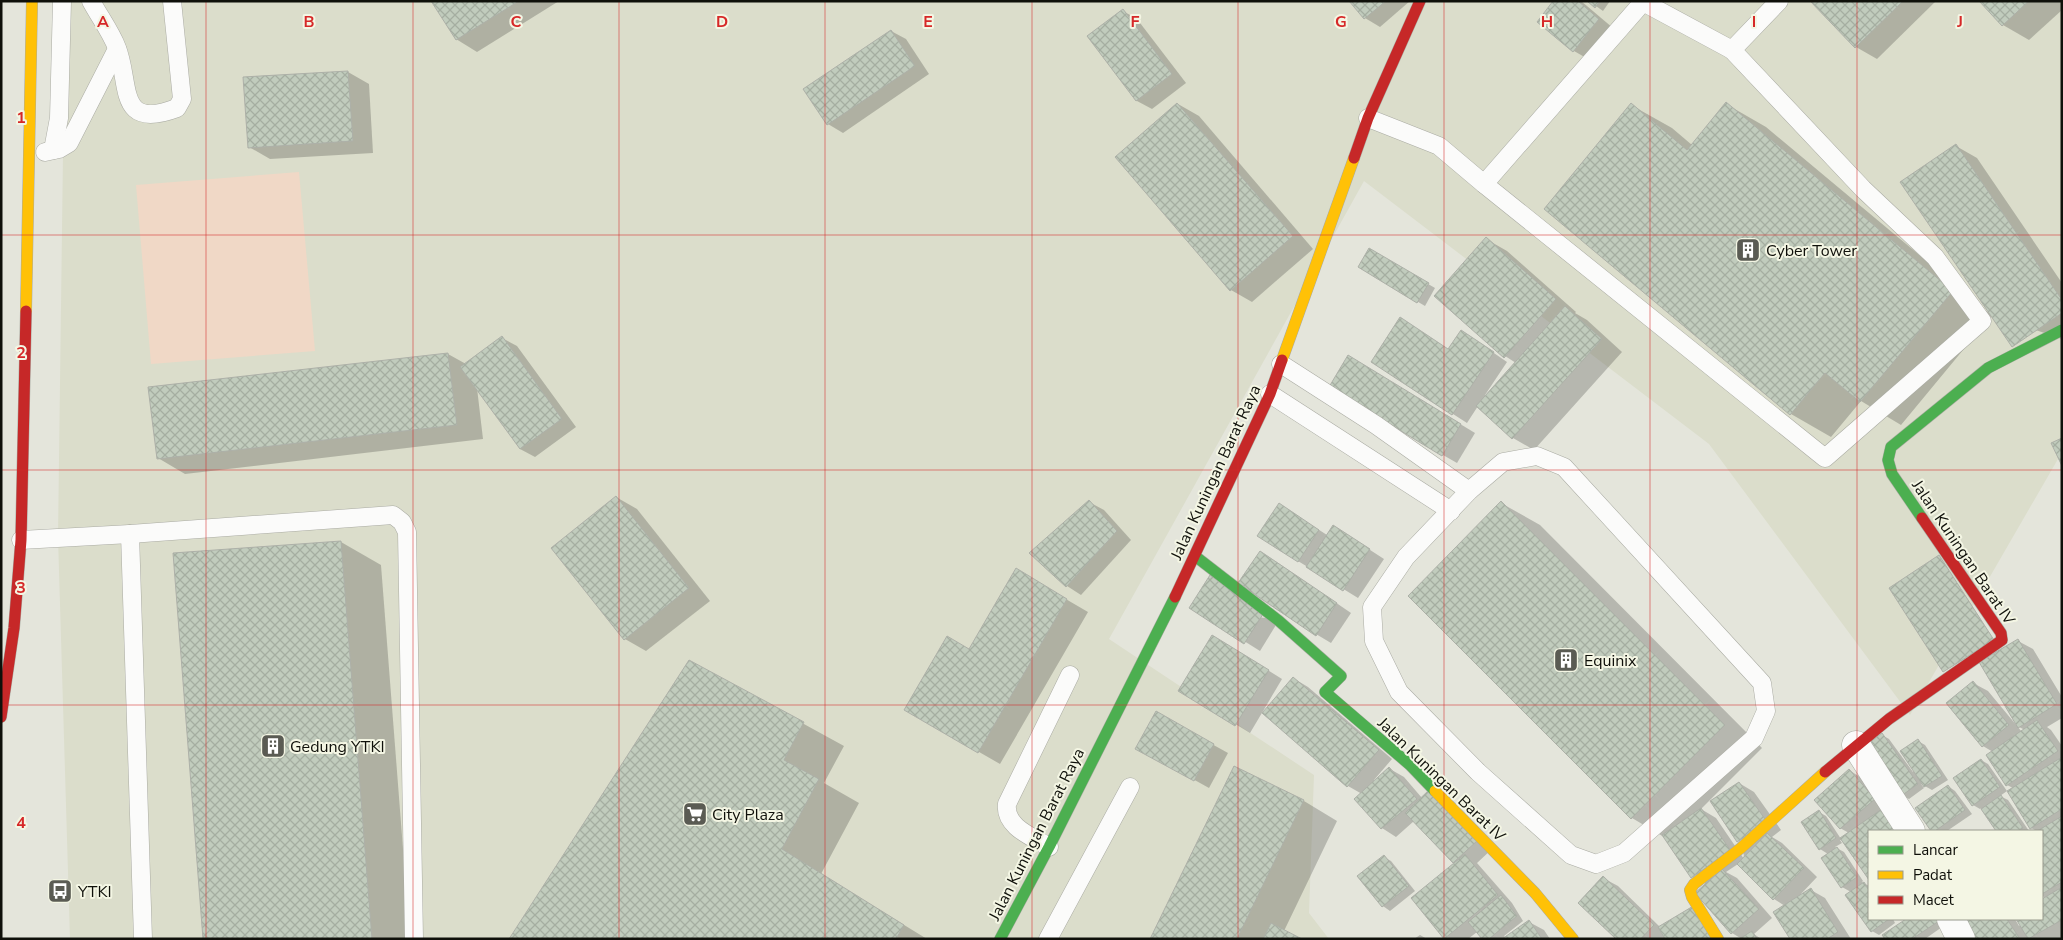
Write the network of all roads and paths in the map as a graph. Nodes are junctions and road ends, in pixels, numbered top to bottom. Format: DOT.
graph roads {
  1 [pos="32,1"];
  2 [pos="62,1"];
  3 [pos="91,1"];
  4 [pos="172,1"];
  5 [pos="1420,1"];
  6 [pos="1779,1"];
  7 [pos="117,49"];
  8 [pos="1732,50"];
  9 [pos="1368,118"];
  10 [pos="53,150"];
  11 [pos="29,156"];
  12 [pos="1484,184"];
  13 [pos="2062,330"];
  14 [pos="1280,364"];
  15 [pos="1270,394"];
  16 [pos="1469,491"];
  17 [pos="1450,511"];
  18 [pos="130,534"];
  19 [pos="21,540"];
  20 [pos="1194,556"];
  21 [pos="1070,675"];
  22 [pos="1,709"];
  23 [pos="1,717"];
  24 [pos="1856,745"];
  25 [pos="1130,786"];
  26 [pos="1909,830"];
  27 [pos="1049,847"];
  28 [pos="1952,920"];
  29 [pos="142,939"];
  30 [pos="414,939"];
  31 [pos="1000,939"];
  32 [pos="1048,939"];
  33 [pos="1574,939"];
  34 [pos="1718,939"];
  35 [pos="1961,939"];
  1 -- 11 [label="main road"];
  2 -- 10 [label="lane"];
  3 -- 7 [label="lane"];
  4 -- 7 [label="lane"];
  5 -- 9 [label="main road, Jalan Kuningan Barat Raya"];
  6 -- 8 [label="lane"];
  7 -- 10 [label="lane"];
  8 -- 12 [label="lane"];
  8 -- 12 [label="lane"];
  9 -- 12 [label="lane"];
  9 -- 14 [label="main road, Jalan Kuningan Barat Raya"];
  10 -- 11 [label="lane"];
  11 -- 19 [label="main road"];
  13 -- 24 [label="main road, Jalan Kuningan Barat IV"];
  14 -- 15 [label="main road, Jalan Kuningan Barat Raya"];
  14 -- 16 [label="lane"];
  15 -- 17 [label="lane"];
  15 -- 20 [label="main road, Jalan Kuningan Barat Raya"];
  16 -- 17 [label="lane"];
  16 -- 17 [label="lane"];
  18 -- 19 [label="lane"];
  18 -- 29 [label="lane"];
  18 -- 30 [label="lane"];
  19 -- 22 [label="main road"];
  20 -- 27 [label="main road, Jalan Kuningan Barat Raya"];
  20 -- 33 [label="main road, Jalan Kuningan Barat IV"];
  21 -- 27 [label="lane"];
  22 -- 23 [label="main road"];
  24 -- 26 [label="street"];
  24 -- 34 [label="main road, Jalan Kuningan Barat IV"];
  25 -- 32 [label="lane"];
  27 -- 31 [label="main road, Jalan Kuningan Barat Raya"];
  28 -- 35 [label="street"];
}
